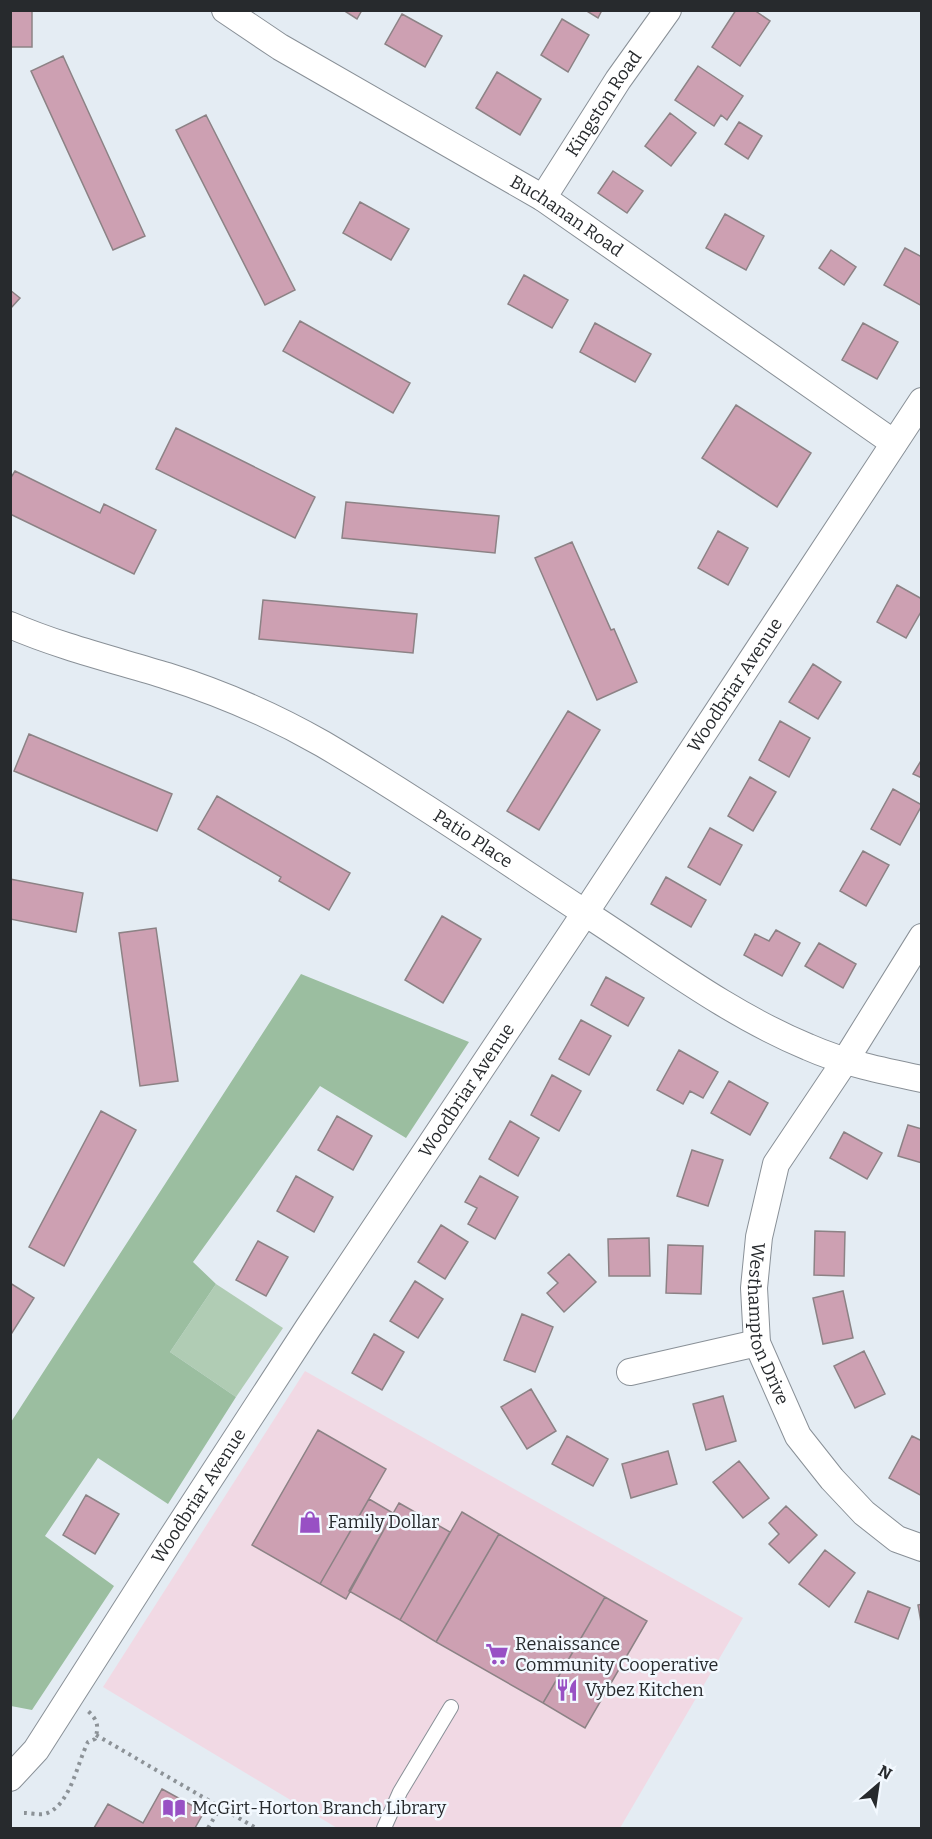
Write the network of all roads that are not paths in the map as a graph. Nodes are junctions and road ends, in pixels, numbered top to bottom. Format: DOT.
graph roads {
  1 [pos="225,10"];
  2 [pos="668,10"];
  3 [pos="543,198"];
  4 [pos="921,401"];
  5 [pos="894,442"];
  6 [pos="10,625"];
  7 [pos="585,913"];
  8 [pos="921,937"];
  9 [pos="845,1061"];
  10 [pos="921,1079"];
  11 [pos="757,1343"];
  12 [pos="630,1372"];
  13 [pos="921,1548"];
  14 [pos="451,1707"];
  15 [pos="10,1778"];
  16 [pos="384,1828"];
  1 -- 3 [label="street, Buchanan Road"];
  2 -- 3 [label="street, Kingston Road"];
  3 -- 5 [label="street, Buchanan Road"];
  4 -- 5 [label="street, Woodbriar Avenue"];
  5 -- 7 [label="street, Woodbriar Avenue"];
  6 -- 7 [label="street, Patio Place"];
  7 -- 9 [label="street, Patio Place"];
  7 -- 15 [label="street, Woodbriar Avenue"];
  8 -- 9 [label="street, Westhampton Drive"];
  9 -- 10 [label="street, Patio Place"];
  9 -- 11 [label="street, Westhampton Drive"];
  11 -- 12 [label="street"];
  11 -- 13 [label="street, Westhampton Drive"];
  14 -- 16 [label="lane"];
}
